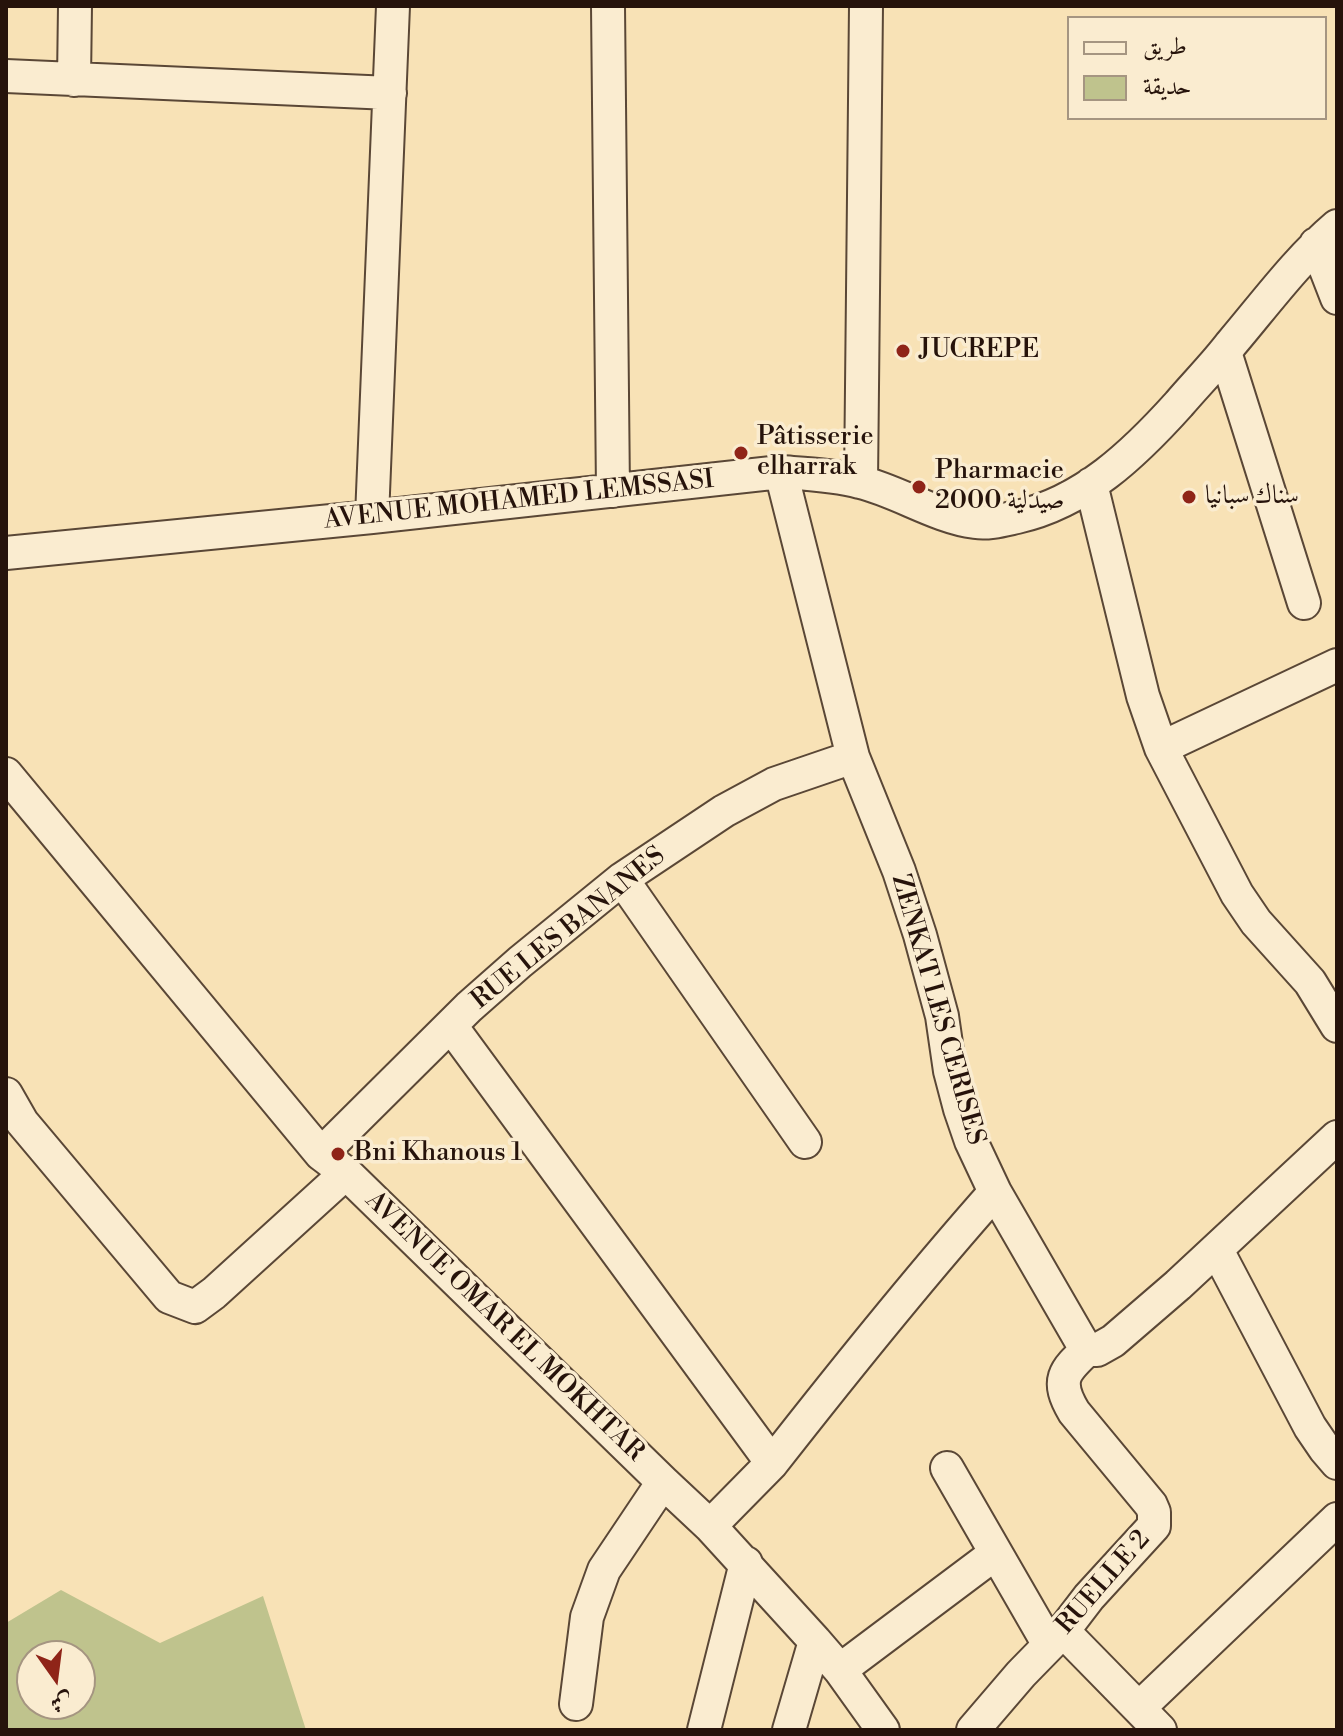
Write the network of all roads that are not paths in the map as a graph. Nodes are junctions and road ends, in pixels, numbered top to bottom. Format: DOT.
graph roads {
  1 [pos="75,6"];
  2 [pos="393,6"];
  3 [pos="608,6"];
  4 [pos="866,6"];
  5 [pos="6,76"];
  6 [pos="74,80"];
  7 [pos="390,93"];
  8 [pos="1326,235"];
  9 [pos="1337,298"];
  10 [pos="1225,352"];
  11 [pos="781,472"];
  12 [pos="861,482"];
  13 [pos="1091,484"];
  14 [pos="613,491"];
  15 [pos="372,517"];
  16 [pos="6,553"];
  17 [pos="1304,603"];
  18 [pos="1337,665"];
  19 [pos="1161,748"];
  20 [pos="853,757"];
  21 [pos="6,774"];
  22 [pos="622,879"];
  23 [pos="451,1026"];
  24 [pos="1337,1026"];
  25 [pos="6,1094"];
  26 [pos="1337,1137"];
  27 [pos="805,1142"];
  28 [pos="333,1163"];
  29 [pos="995,1192"];
  30 [pos="1217,1250"];
  31 [pos="1088,1349"];
  32 [pos="772,1463"];
  33 [pos="1337,1463"];
  34 [pos="947,1468"];
  35 [pos="663,1482"];
  36 [pos="1337,1519"];
  37 [pos="710,1526"];
  38 [pos="996,1553"];
  39 [pos="746,1563"];
  40 [pos="1056,1638"];
  41 [pos="815,1641"];
  42 [pos="840,1670"];
  43 [pos="576,1704"];
  44 [pos="1145,1721"];
  45 [pos="704,1730"];
  46 [pos="789,1730"];
  47 [pos="883,1730"];
  48 [pos="973,1730"];
  1 -- 6 [label="street"];
  2 -- 7 [label="street"];
  3 -- 14 [label="street"];
  4 -- 12 [label="street"];
  5 -- 6 [label="street"];
  6 -- 7 [label="street"];
  7 -- 15 [label="street"];
  8 -- 9 [label="street"];
  8 -- 10 [label="street, AVENUE MOHAMED LEMSSASI"];
  10 -- 13 [label="street, AVENUE MOHAMED LEMSSASI"];
  10 -- 17 [label="street"];
  11 -- 12 [label="street, AVENUE MOHAMED LEMSSASI"];
  11 -- 14 [label="street, AVENUE MOHAMED LEMSSASI"];
  11 -- 20 [label="street, ZENKAT LES CERISES"];
  12 -- 13 [label="street, AVENUE MOHAMED LEMSSASI"];
  13 -- 19 [label="street"];
  14 -- 15 [label="street, AVENUE MOHAMED LEMSSASI"];
  15 -- 16 [label="street, AVENUE MOHAMED LEMSSASI"];
  18 -- 19 [label="street"];
  19 -- 24 [label="street"];
  20 -- 22 [label="street, RUE LES BANANES"];
  20 -- 29 [label="street, ZENKAT LES CERISES"];
  21 -- 28 [label="street, AVENUE OMAR EL MOKHTAR"];
  22 -- 23 [label="street, RUE LES BANANES"];
  22 -- 27 [label="street"];
  23 -- 28 [label="street, RUE LES BANANES"];
  23 -- 32 [label="street"];
  25 -- 28 [label="street, RUE LES BANANES"];
  26 -- 30 [label="street"];
  28 -- 35 [label="street, AVENUE OMAR EL MOKHTAR"];
  29 -- 31 [label="street, ZENKAT LES CERISES"];
  29 -- 32 [label="street"];
  30 -- 31 [label="street"];
  30 -- 33 [label="street"];
  31 -- 40 [label="street, RUELLE 2"];
  32 -- 37 [label="street"];
  34 -- 38 [label="street"];
  35 -- 37 [label="street, AVENUE OMAR EL MOKHTAR"];
  35 -- 43 [label="street"];
  36 -- 44 [label="street"];
  37 -- 39 [label="street, AVENUE OMAR EL MOKHTAR"];
  38 -- 40 [label="street"];
  38 -- 42 [label="street"];
  39 -- 41 [label="street, AVENUE OMAR EL MOKHTAR"];
  39 -- 45 [label="street"];
  40 -- 44 [label="street"];
  40 -- 48 [label="street, RUELLE 2"];
  41 -- 42 [label="street, AVENUE OMAR EL MOKHTAR"];
  41 -- 46 [label="street"];
  42 -- 47 [label="street, AVENUE OMAR EL MOKHTAR"];
}
